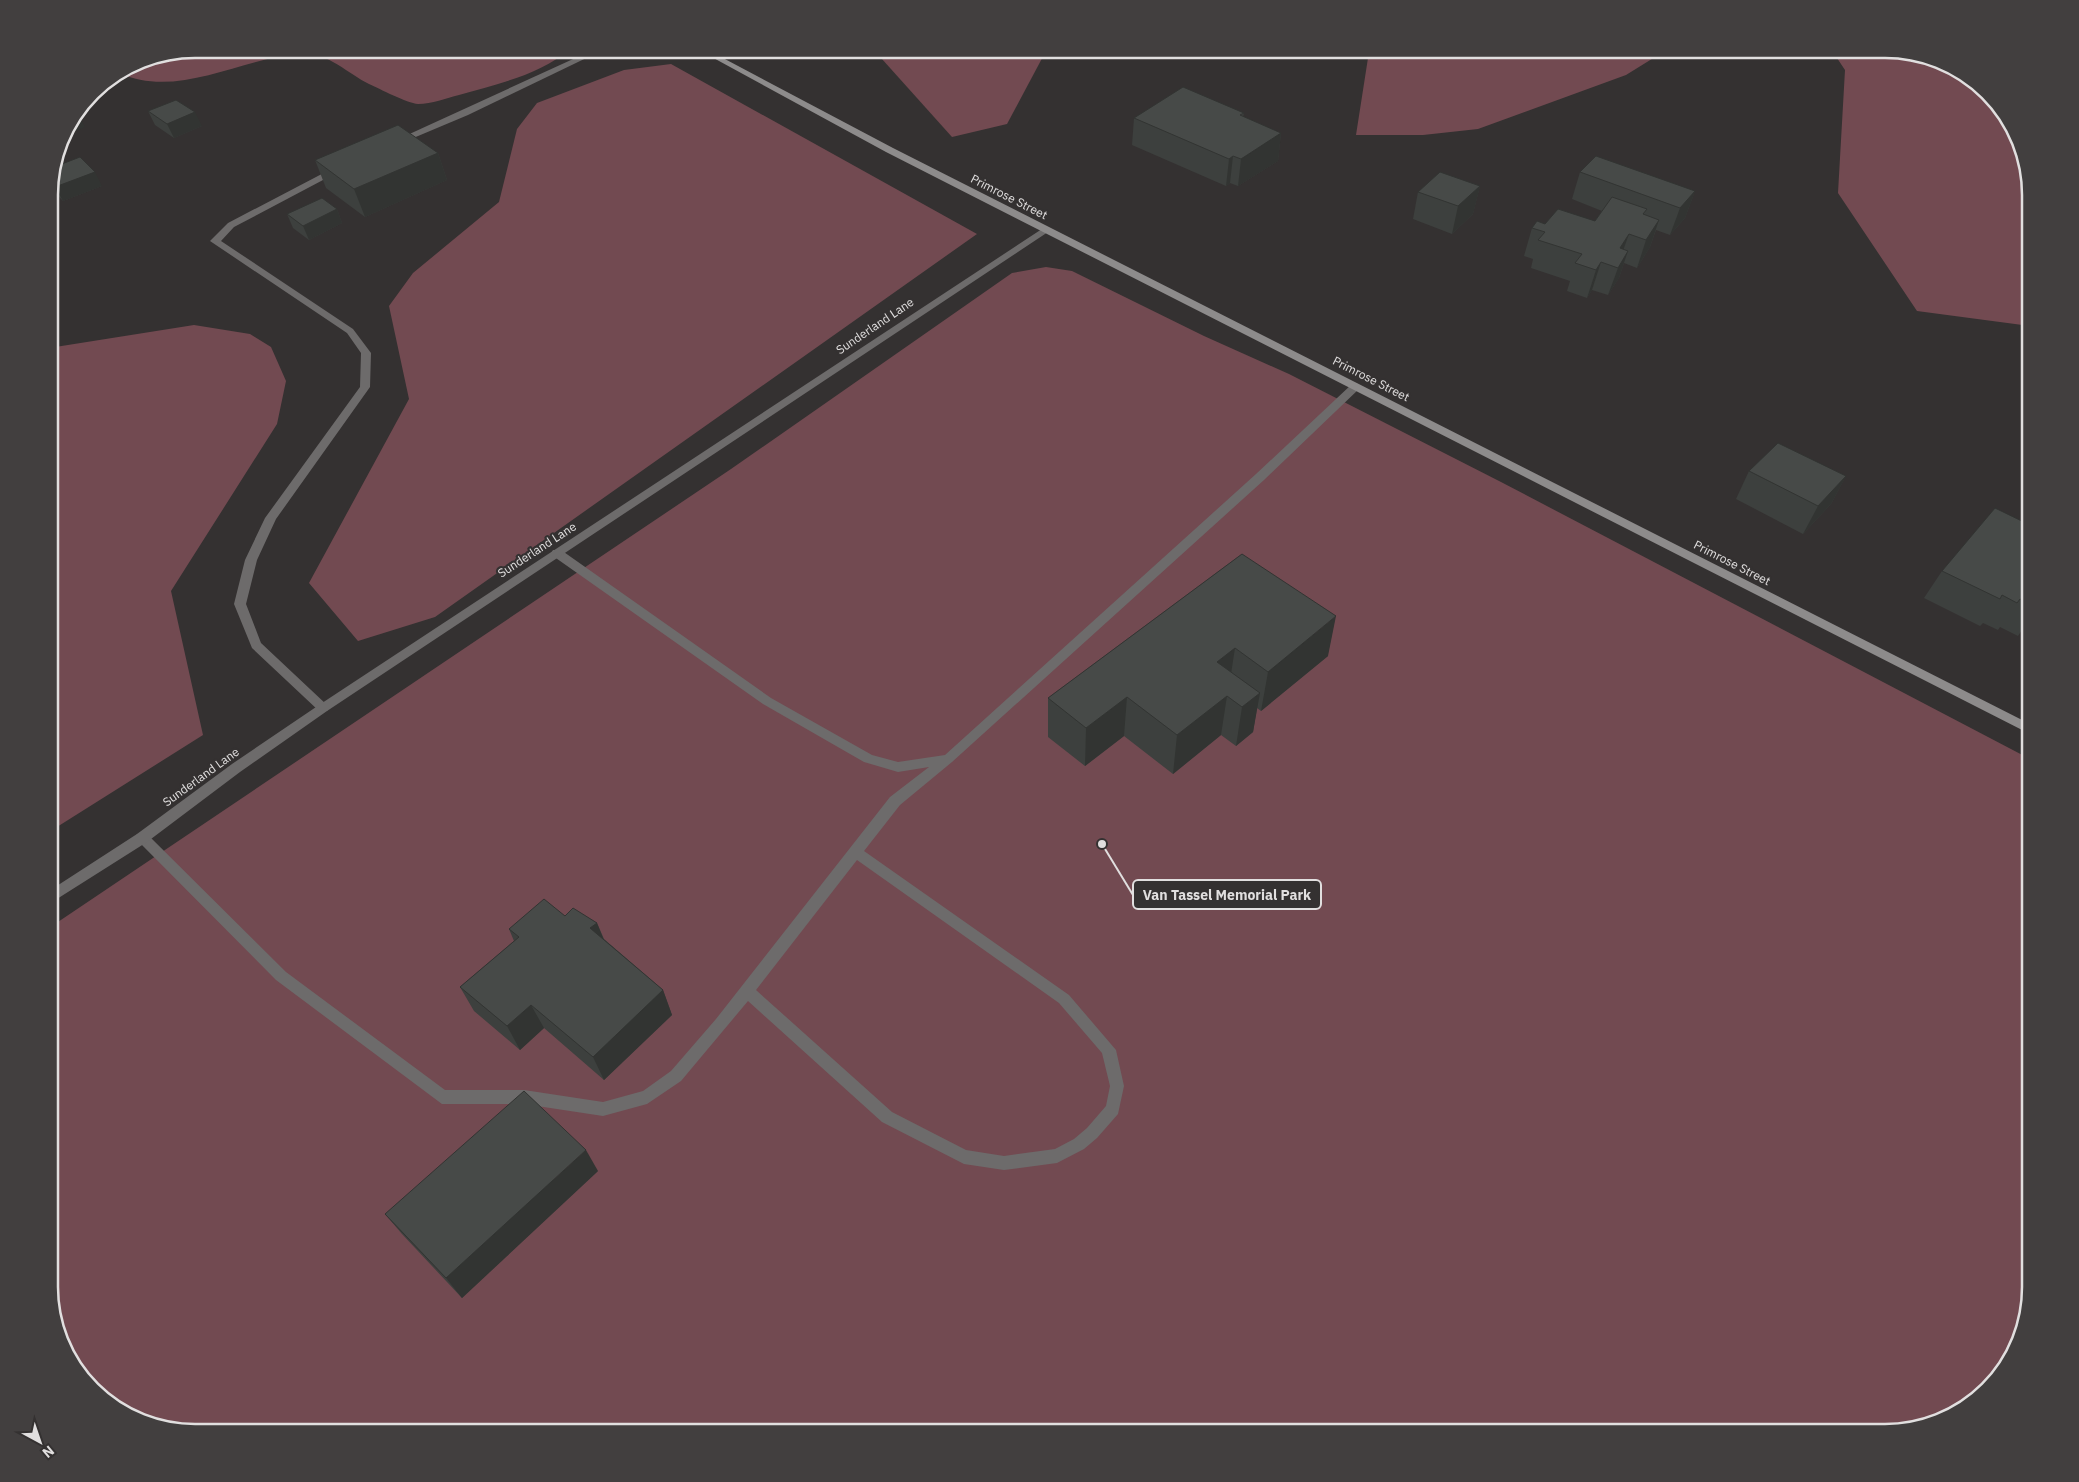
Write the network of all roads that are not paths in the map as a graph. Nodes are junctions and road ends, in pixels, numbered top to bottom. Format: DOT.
graph roads {
  1 [pos="582,58"];
  2 [pos="717,58"];
  3 [pos="388,146"];
  4 [pos="345,165"];
  5 [pos="1045,230"];
  6 [pos="1356,386"];
  7 [pos="557,553"];
  8 [pos="323,708"];
  9 [pos="2022,725"];
  10 [pos="948,759"];
  11 [pos="142,838"];
  12 [pos="856,852"];
  13 [pos="58,892"];
  14 [pos="747,991"];
  1 -- 3 [label="street"];
  2 -- 5 [label="main road, Primrose Street"];
  4 -- 8 [label="street"];
  5 -- 6 [label="main road, Primrose Street"];
  5 -- 7 [label="street, Sunderland Lane"];
  6 -- 9 [label="main road, Primrose Street"];
  6 -- 10 [label="street"];
  7 -- 8 [label="street, Sunderland Lane"];
  7 -- 10 [label="street"];
  8 -- 11 [label="street, Sunderland Lane"];
  10 -- 12 [label="street"];
  11 -- 13 [label="street, Sunderland Lane"];
  11 -- 14 [label="street"];
  12 -- 14 [label="street"];
  12 -- 14 [label="street"];
}
